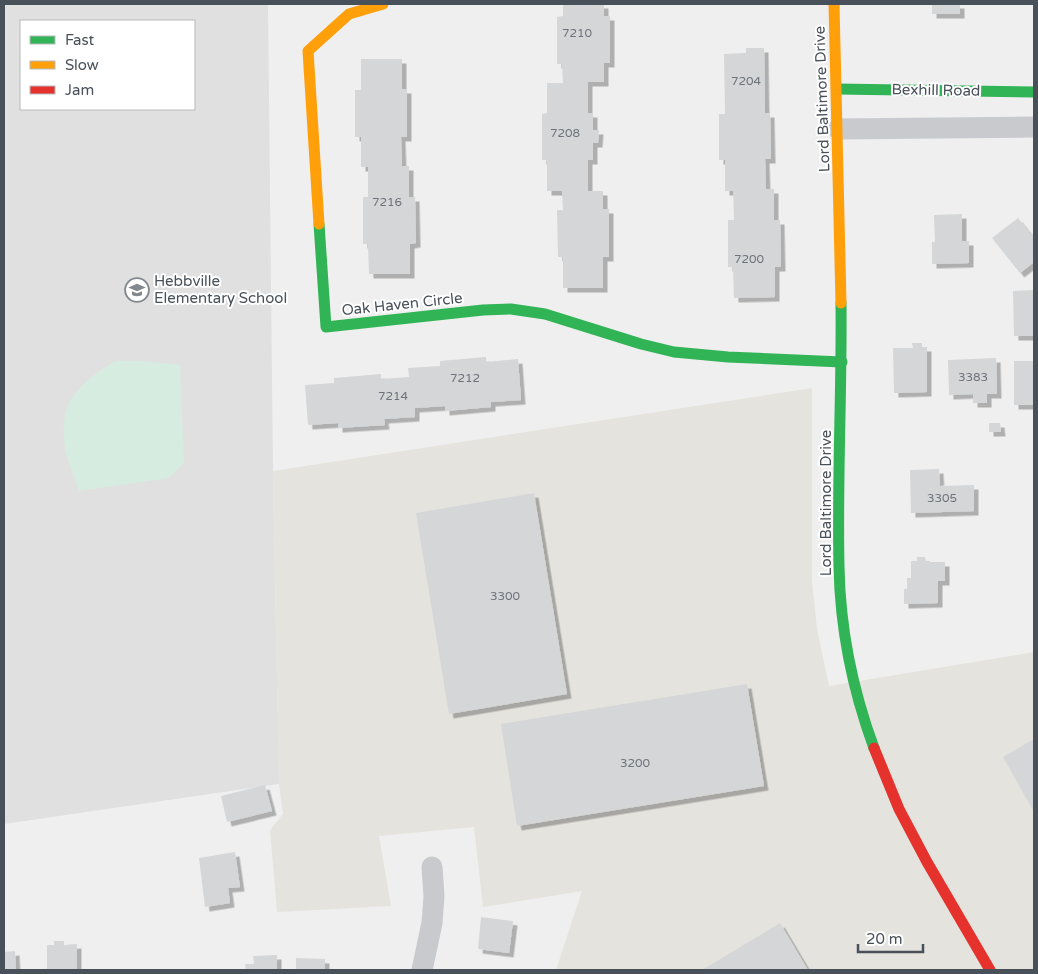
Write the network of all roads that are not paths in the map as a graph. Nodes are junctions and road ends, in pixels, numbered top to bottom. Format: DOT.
graph roads {
  1 [pos="383,4"];
  2 [pos="834,4"];
  3 [pos="837,89"];
  4 [pos="1034,92"];
  5 [pos="838,128"];
  6 [pos="1034,128"];
  7 [pos="842,362"];
  8 [pos="432,868"];
  9 [pos="422,970"];
  10 [pos="990,970"];
  1 -- 7 [label="street, Oak Haven Circle"];
  2 -- 3 [label="street, Lord Baltimore Drive"];
  3 -- 4 [label="street, Bexhill Road"];
  3 -- 5 [label="street, Lord Baltimore Drive"];
  5 -- 6 [label="street"];
  5 -- 7 [label="street, Lord Baltimore Drive"];
  7 -- 10 [label="street, Lord Baltimore Drive"];
  8 -- 9 [label="street"];
}
